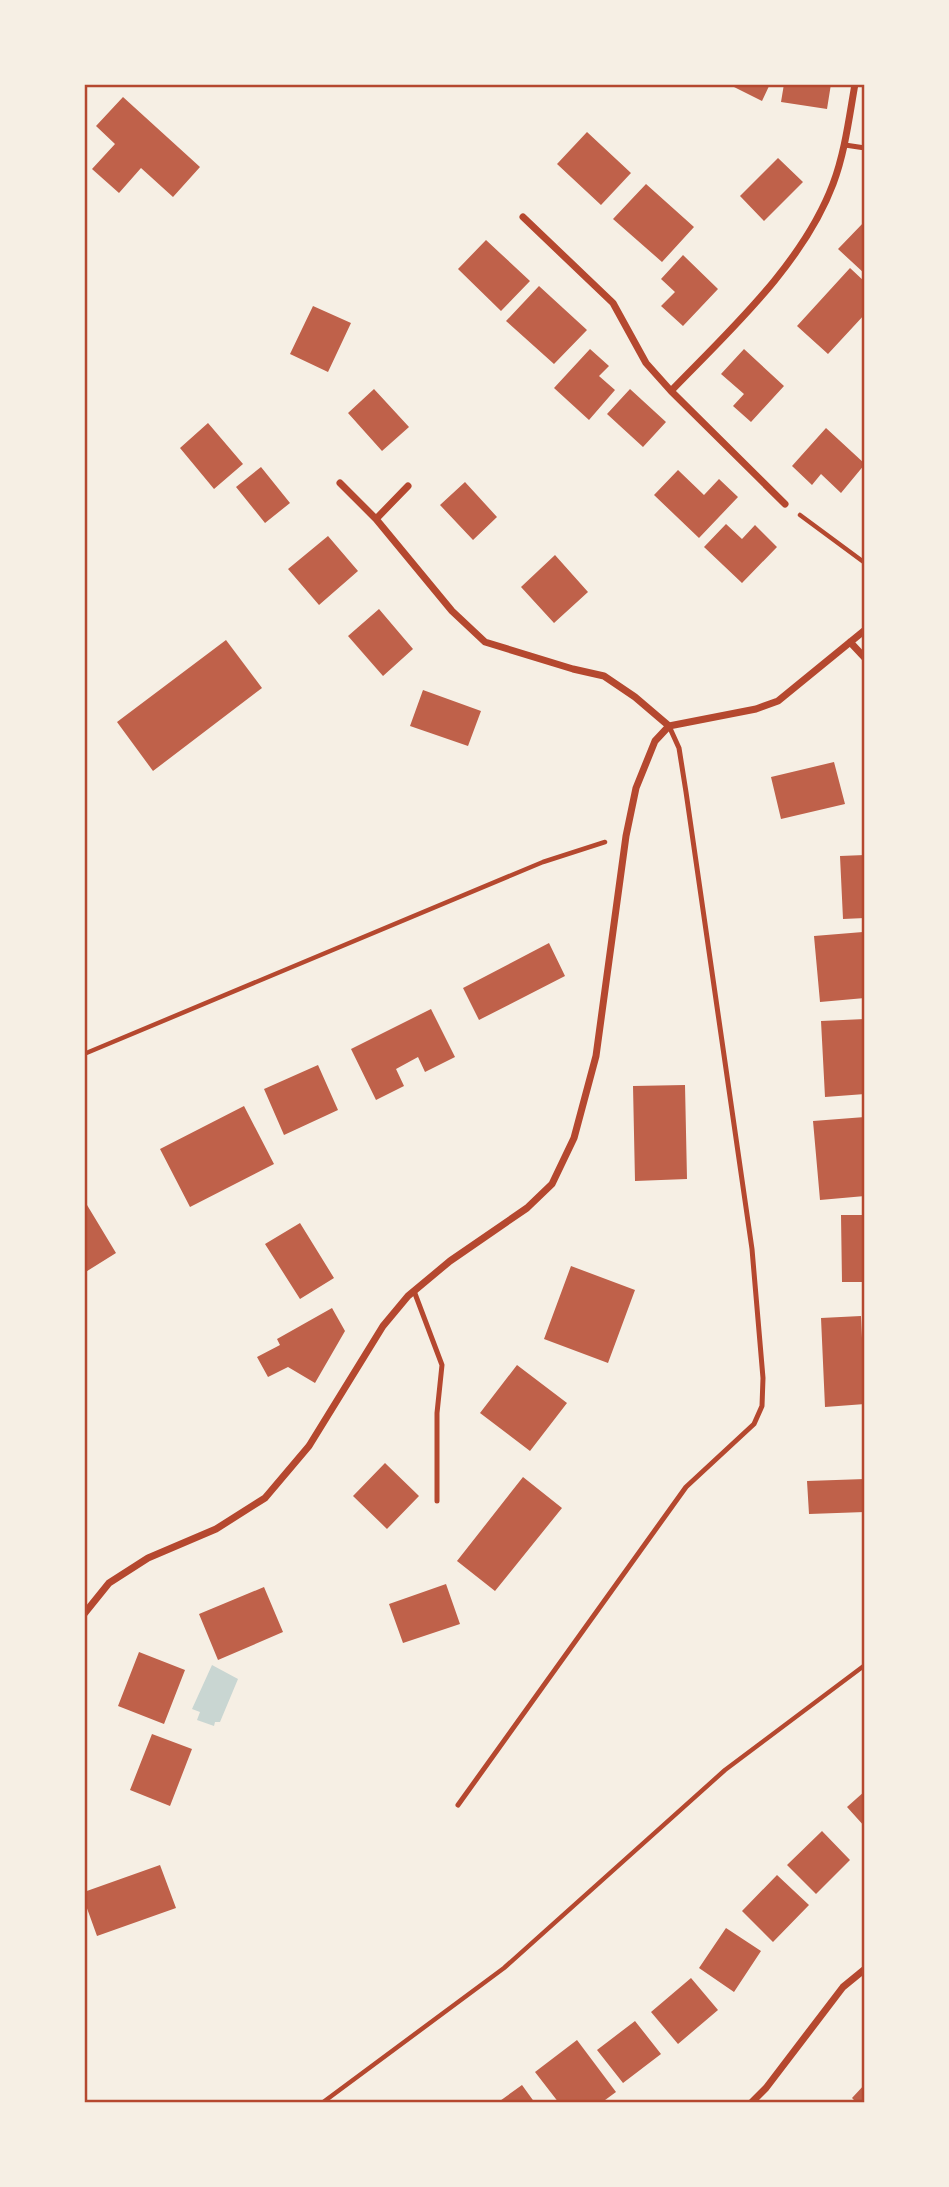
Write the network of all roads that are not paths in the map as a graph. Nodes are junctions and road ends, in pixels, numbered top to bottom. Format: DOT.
graph roads {
  1 [pos="855,84"];
  2 [pos="845,145"];
  3 [pos="865,148"];
  4 [pos="523,217"];
  5 [pos="671,391"];
  6 [pos="340,484"];
  7 [pos="408,486"];
  8 [pos="785,504"];
  9 [pos="376,519"];
  10 [pos="865,630"];
  11 [pos="850,642"];
  12 [pos="865,658"];
  13 [pos="669,726"];
  14 [pos="414,1291"];
  15 [pos="438,1501"];
  16 [pos="84,1614"];
  17 [pos="458,1805"];
  18 [pos="865,1969"];
  19 [pos="751,2103"];
  1 -- 2 [label="street"];
  2 -- 3 [label="lane"];
  2 -- 5 [label="street"];
  4 -- 5 [label="street"];
  5 -- 8 [label="street"];
  6 -- 9 [label="street"];
  7 -- 9 [label="street"];
  9 -- 13 [label="street"];
  10 -- 11 [label="street"];
  11 -- 12 [label="street"];
  11 -- 13 [label="street"];
  13 -- 14 [label="street"];
  13 -- 17 [label="lane"];
  14 -- 15 [label="lane"];
  14 -- 16 [label="street"];
  18 -- 19 [label="street"];
}
